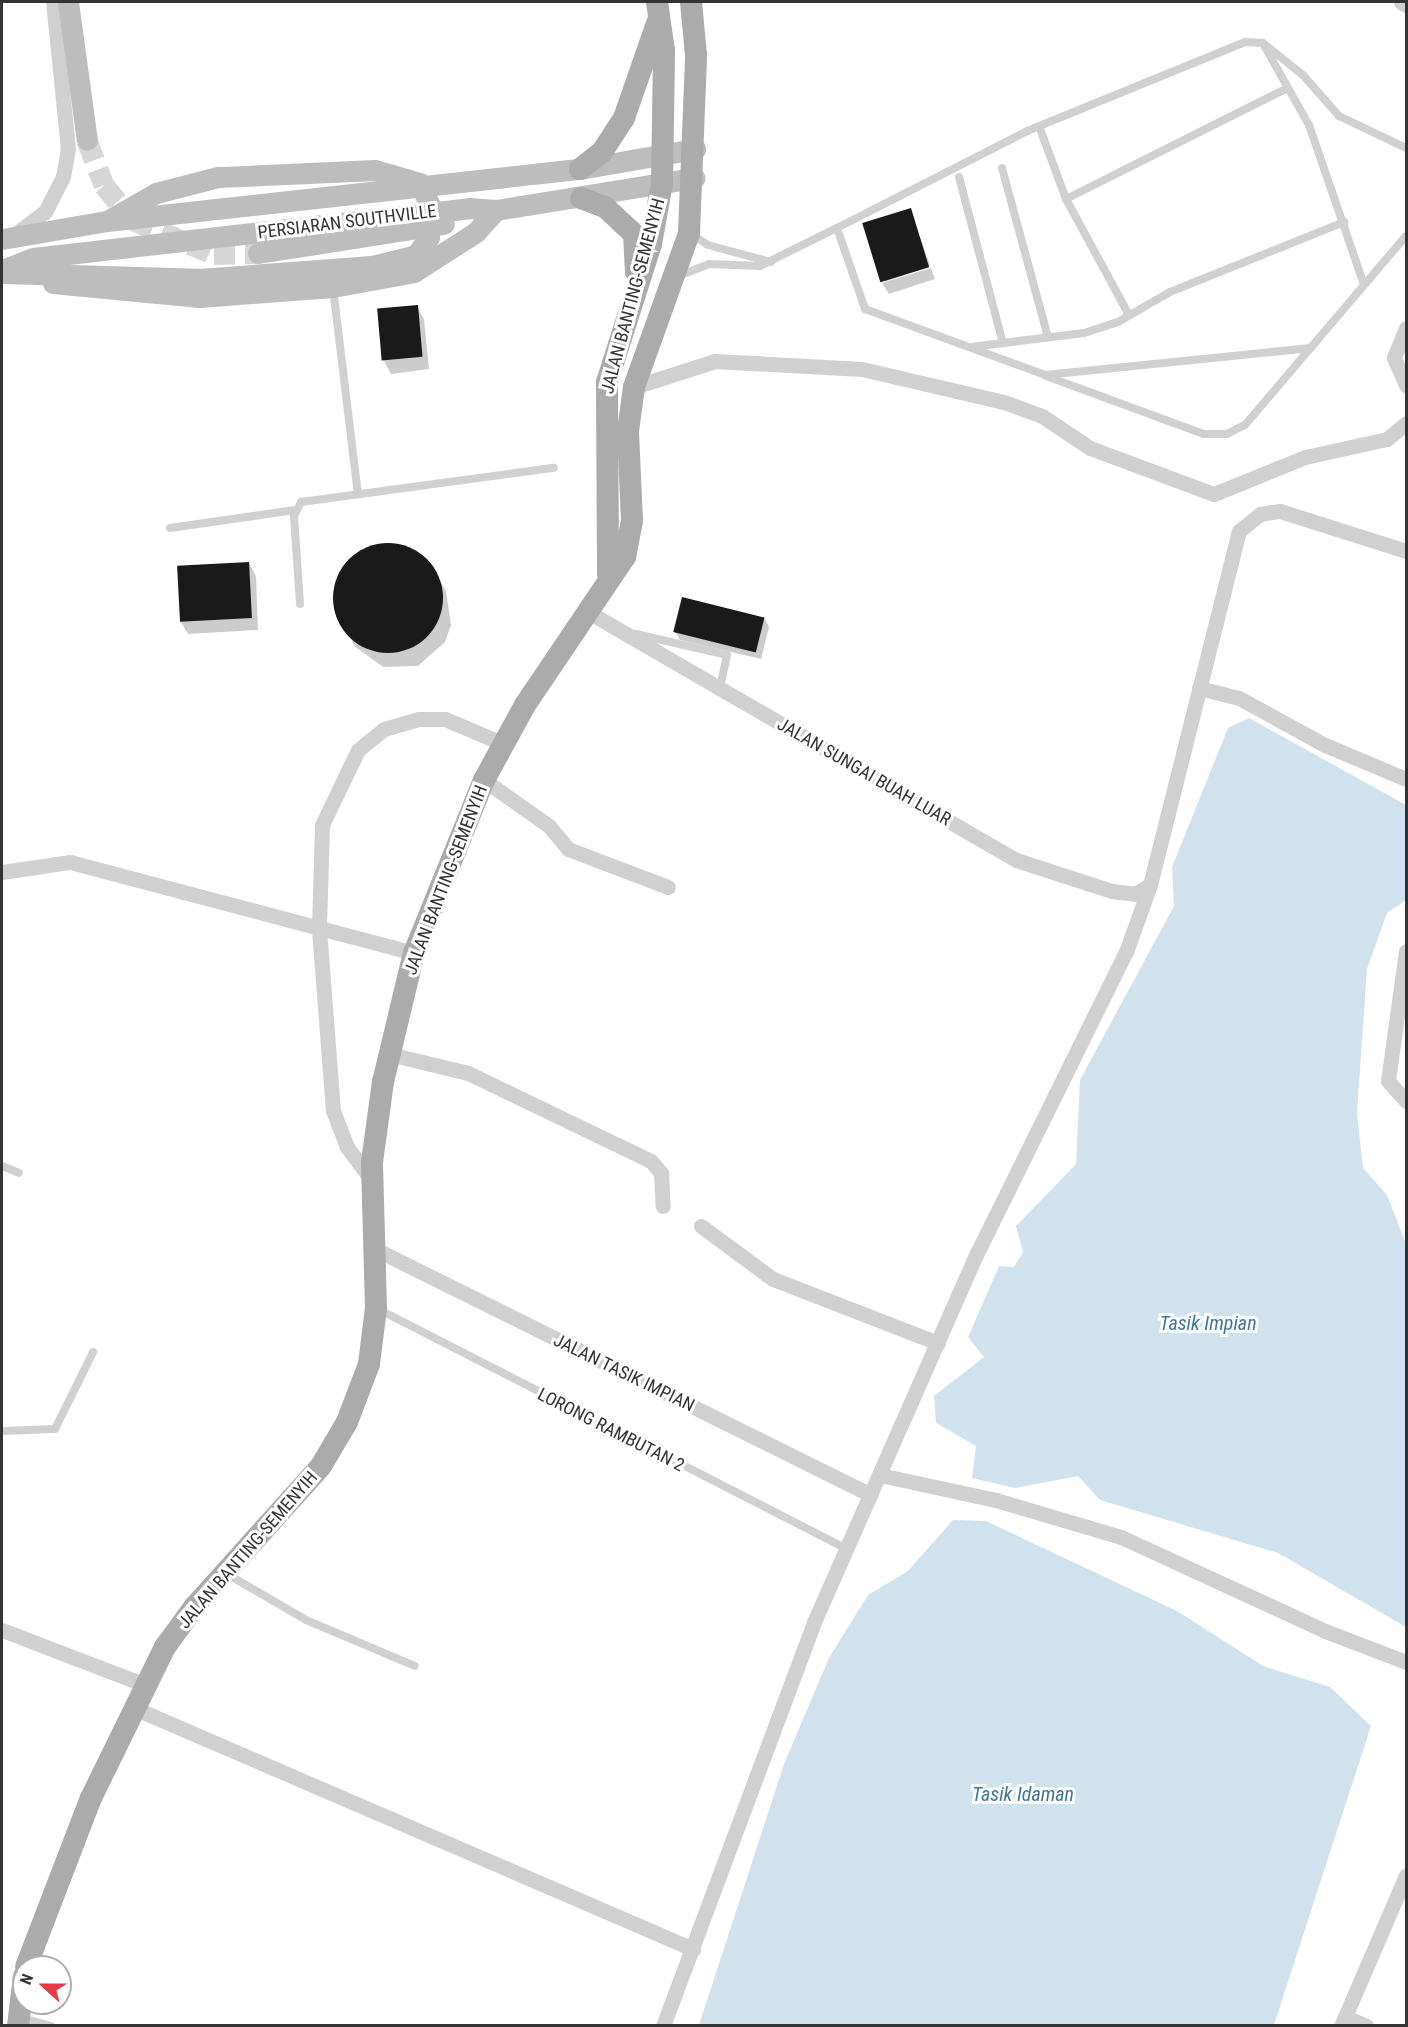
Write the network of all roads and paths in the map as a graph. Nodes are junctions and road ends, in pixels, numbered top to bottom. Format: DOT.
graph roads {
  1 [pos="53,2"];
  2 [pos="68,2"];
  3 [pos="692,2"];
  4 [pos="1401,2"];
  5 [pos="1407,6"];
  6 [pos="658,7"];
  7 [pos="1263,43"];
  8 [pos="1288,88"];
  9 [pos="1039,126"];
  10 [pos="87,140"];
  11 [pos="1407,148"];
  12 [pos="694,149"];
  13 [pos="663,154"];
  14 [pos="1002,168"];
  15 [pos="580,170"];
  16 [pos="959,177"];
  17 [pos="694,178"];
  18 [pos="662,183"];
  19 [pos="581,198"];
  20 [pos="1066,199"];
  21 [pos="496,210"];
  22 [pos="107,221"];
  23 [pos="1344,222"];
  24 [pos="837,228"];
  25 [pos="689,233"];
  26 [pos="1407,236"];
  27 [pos="5,239"];
  28 [pos="258,253"];
  29 [pos="771,262"];
  30 [pos="2,273"];
  31 [pos="674,278"];
  32 [pos="1364,285"];
  33 [pos="333,287"];
  34 [pos="634,291"];
  35 [pos="1130,315"];
  36 [pos="1407,328"];
  37 [pos="1048,337"];
  38 [pos="1003,343"];
  39 [pos="968,348"];
  40 [pos="1311,348"];
  41 [pos="1045,375"];
  42 [pos="1407,386"];
  43 [pos="634,387"];
  44 [pos="1407,423"];
  45 [pos="554,468"];
  46 [pos="358,494"];
  47 [pos="295,510"];
  48 [pos="170,528"];
  49 [pos="1407,551"];
  50 [pos="606,590"];
  51 [pos="300,604"];
  52 [pos="590,613"];
  53 [pos="617,629"];
  54 [pos="1199,688"];
  55 [pos="720,690"];
  56 [pos="504,744"];
  57 [pos="1407,779"];
  58 [pos="484,780"];
  59 [pos="2,872"];
  60 [pos="1150,885"];
  61 [pos="668,887"];
  62 [pos="319,927"];
  63 [pos="1407,951"];
  64 [pos="414,953"];
  65 [pos="389,1054"];
  66 [pos="1407,1101"];
  67 [pos="4,1167"];
  68 [pos="19,1173"];
  69 [pos="2,1178"];
  70 [pos="371,1179"];
  71 [pos="663,1206"];
  72 [pos="701,1226"];
  73 [pos="377,1250"];
  74 [pos="376,1308"];
  75 [pos="938,1342"];
  76 [pos="93,1352"];
  77 [pos="2,1431"];
  78 [pos="880,1475"];
  79 [pos="871,1495"];
  80 [pos="847,1549"];
  81 [pos="225,1574"];
  82 [pos="2,1630"];
  83 [pos="1407,1662"];
  84 [pos="414,1666"];
  85 [pos="145,1685"];
  86 [pos="134,1708"];
  87 [pos="1407,1875"];
  88 [pos="693,1949"];
  89 [pos="31,1955"];
  90 [pos="18,2021"];
  91 [pos="1343,2021"];
  92 [pos="51,2025"];
  93 [pos="663,2025"];
  94 [pos="1366,2025"];
  1 -- 27 [label="street"];
  2 -- 10 [label="main road"];
  3 -- 12 [label="main road, JALAN BANTING-SEMENYIH"];
  4 -- 5 [label="street"];
  6 -- 13 [label="main road, JALAN BANTING-SEMENYIH"];
  6 -- 15 [label="main road"];
  7 -- 8 [label="lane"];
  7 -- 9 [label="lane"];
  7 -- 11 [label="lane"];
  8 -- 20 [label="lane"];
  8 -- 23 [label="lane"];
  9 -- 20 [label="lane"];
  9 -- 24 [label="lane"];
  12 -- 13 [label="main road, PERSIARAN SOUTHVILLE"];
  12 -- 17 [label="main road, JALAN BANTING-SEMENYIH"];
  13 -- 15 [label="main road, PERSIARAN SOUTHVILLE"];
  13 -- 18 [label="main road, JALAN BANTING-SEMENYIH"];
  14 -- 37 [label="lane"];
  15 -- 22 [label="main road, PERSIARAN SOUTHVILLE"];
  16 -- 38 [label="lane"];
  17 -- 18 [label="main road, PERSIARAN SOUTHVILLE"];
  17 -- 25 [label="main road, JALAN BANTING-SEMENYIH"];
  18 -- 19 [label="main road, PERSIARAN SOUTHVILLE"];
  18 -- 34 [label="main road, JALAN BANTING-SEMENYIH"];
  19 -- 21 [label="main road, PERSIARAN SOUTHVILLE"];
  19 -- 34 [label="main road"];
  20 -- 35 [label="lane"];
  21 -- 28 [label="main road"];
  21 -- 30 [label="main road, PERSIARAN SOUTHVILLE"];
  21 -- 33 [label="main road"];
  22 -- 27 [label="main road, PERSIARAN SOUTHVILLE"];
  22 -- 30 [label="main road, bridge"];
  23 -- 32 [label="lane"];
  23 -- 35 [label="lane"];
  24 -- 29 [label="lane"];
  24 -- 39 [label="lane"];
  25 -- 29 [label="lane"];
  25 -- 31 [label="main road, JALAN BANTING-SEMENYIH"];
  26 -- 32 [label="lane"];
  29 -- 31 [label="lane"];
  30 -- 33 [label="main road"];
  31 -- 43 [label="main road, JALAN BANTING-SEMENYIH"];
  32 -- 40 [label="lane"];
  33 -- 46 [label="lane"];
  34 -- 50 [label="main road, JALAN BANTING-SEMENYIH"];
  35 -- 37 [label="lane"];
  36 -- 42 [label="street"];
  37 -- 38 [label="lane"];
  38 -- 39 [label="lane"];
  39 -- 41 [label="lane"];
  40 -- 41 [label="lane"];
  40 -- 41 [label="lane"];
  43 -- 44 [label="street"];
  43 -- 50 [label="main road, JALAN BANTING-SEMENYIH"];
  45 -- 46 [label="lane"];
  46 -- 47 [label="lane"];
  47 -- 48 [label="lane"];
  47 -- 51 [label="lane"];
  49 -- 54 [label="street"];
  50 -- 52 [label="main road, JALAN BANTING-SEMENYIH"];
  52 -- 53 [label="street, JALAN SUNGAI BUAH LUAR"];
  52 -- 56 [label="main road, JALAN BANTING-SEMENYIH"];
  53 -- 55 [label="street, JALAN SUNGAI BUAH LUAR"];
  53 -- 55 [label="lane"];
  54 -- 57 [label="street"];
  54 -- 60 [label="street"];
  55 -- 60 [label="street, JALAN SUNGAI BUAH LUAR"];
  56 -- 58 [label="main road, JALAN BANTING-SEMENYIH"];
  56 -- 62 [label="street"];
  58 -- 61 [label="street"];
  58 -- 64 [label="main road, JALAN BANTING-SEMENYIH"];
  59 -- 62 [label="street"];
  60 -- 75 [label="street"];
  62 -- 64 [label="street"];
  62 -- 70 [label="street"];
  63 -- 66 [label="street"];
  64 -- 65 [label="main road, JALAN BANTING-SEMENYIH"];
  65 -- 70 [label="main road, JALAN BANTING-SEMENYIH"];
  65 -- 71 [label="street"];
  67 -- 68 [label="lane"];
  67 -- 69 [label="lane"];
  70 -- 73 [label="main road, JALAN BANTING-SEMENYIH"];
  72 -- 75 [label="street"];
  73 -- 74 [label="main road, JALAN BANTING-SEMENYIH"];
  73 -- 79 [label="street, JALAN TASIK IMPIAN"];
  74 -- 80 [label="lane, LORONG RAMBUTAN 2"];
  74 -- 81 [label="main road, JALAN BANTING-SEMENYIH"];
  75 -- 78 [label="street"];
  76 -- 77 [label="lane"];
  78 -- 79 [label="street"];
  78 -- 83 [label="street"];
  79 -- 80 [label="street"];
  80 -- 88 [label="street"];
  81 -- 84 [label="lane"];
  81 -- 85 [label="main road, JALAN BANTING-SEMENYIH"];
  82 -- 85 [label="street"];
  85 -- 86 [label="main road, JALAN BANTING-SEMENYIH"];
  86 -- 88 [label="street"];
  86 -- 89 [label="main road, JALAN BANTING-SEMENYIH"];
  87 -- 91 [label="street"];
  88 -- 93 [label="street"];
  90 -- 92 [label="lane"];
  91 -- 94 [label="street"];
}
